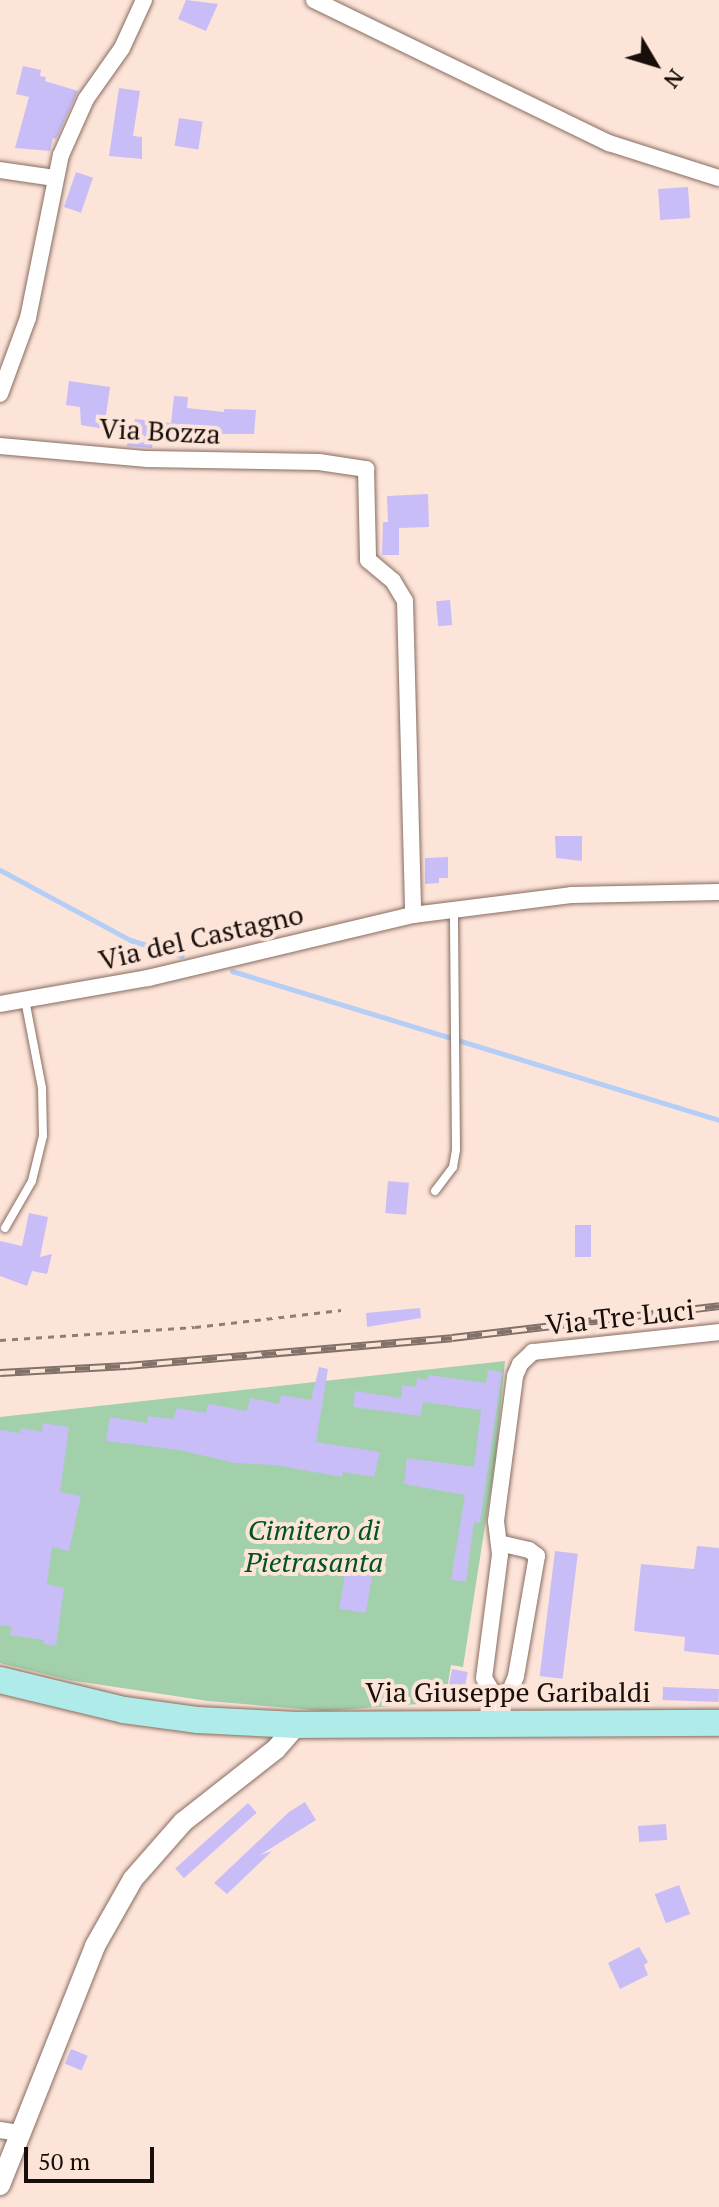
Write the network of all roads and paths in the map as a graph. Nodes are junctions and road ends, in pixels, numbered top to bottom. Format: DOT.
graph roads {
  1 [pos="144,0"];
  2 [pos="314,0"];
  3 [pos="0,170"];
  4 [pos="55,178"];
  5 [pos="719,178"];
  6 [pos="0,394"];
  7 [pos="0,446"];
  8 [pos="719,892"];
  9 [pos="454,909"];
  10 [pos="413,915"];
  11 [pos="25,999"];
  12 [pos="0,1004"];
  13 [pos="435,1191"];
  14 [pos="5,1228"];
  15 [pos="341,1310"];
  16 [pos="719,1332"];
  17 [pos="0,1340"];
  18 [pos="499,1543"];
  19 [pos="0,1680"];
  20 [pos="496,1698"];
  21 [pos="719,1723"];
  22 [pos="297,1725"];
  23 [pos="486,1725"];
  24 [pos="10,2131"];
  25 [pos="0,2185"];
  1 -- 4 [label="street"];
  2 -- 5 [label="street"];
  3 -- 4 [label="street"];
  4 -- 6 [label="street"];
  7 -- 10 [label="street, Via Bozza"];
  8 -- 9 [label="street, Via del Castagno"];
  9 -- 10 [label="street, Via del Castagno"];
  9 -- 13 [label="lane"];
  10 -- 11 [label="street, Via del Castagno"];
  11 -- 12 [label="street, Via del Castagno"];
  11 -- 14 [label="lane"];
  15 -- 17 [label="path"];
  16 -- 18 [label="street, Via Tre Luci"];
  18 -- 20 [label="street, Via Tre Luci"];
  18 -- 20 [label="street"];
  19 -- 22 [label="main road, Via Giuseppe Garibaldi"];
  20 -- 23 [label="street"];
  21 -- 23 [label="main road, Via Giuseppe Garibaldi"];
  22 -- 23 [label="main road, Via Giuseppe Garibaldi"];
  22 -- 24 [label="street"];
  24 -- 25 [label="street"];
}
